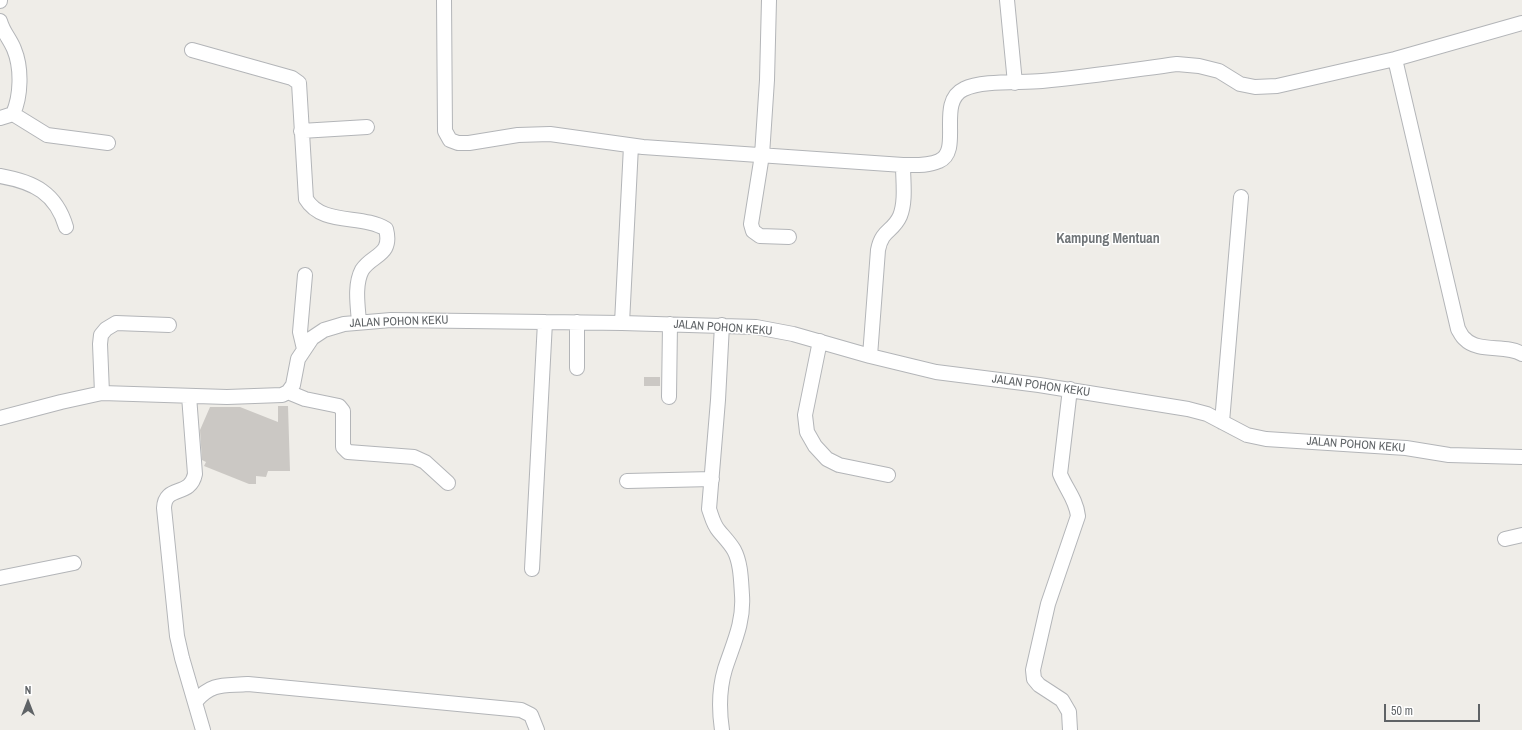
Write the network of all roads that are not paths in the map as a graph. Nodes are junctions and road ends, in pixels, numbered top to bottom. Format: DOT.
graph roads {
  1 [pos="444,0"];
  2 [pos="769,0"];
  3 [pos="1007,0"];
  4 [pos="0,21"];
  5 [pos="1522,23"];
  6 [pos="192,50"];
  7 [pos="1395,59"];
  8 [pos="1014,83"];
  9 [pos="7,116"];
  10 [pos="367,127"];
  11 [pos="302,131"];
  12 [pos="108,143"];
  13 [pos="631,146"];
  14 [pos="762,155"];
  15 [pos="903,165"];
  16 [pos="0,176"];
  17 [pos="1241,197"];
  18 [pos="66,228"];
  19 [pos="789,237"];
  20 [pos="305,275"];
  21 [pos="359,322"];
  22 [pos="545,322"];
  23 [pos="577,322"];
  24 [pos="622,323"];
  25 [pos="670,324"];
  26 [pos="168,325"];
  27 [pos="722,325"];
  28 [pos="820,341"];
  29 [pos="304,349"];
  30 [pos="1522,354"];
  31 [pos="870,356"];
  32 [pos="577,368"];
  33 [pos="1070,389"];
  34 [pos="288,392"];
  35 [pos="102,394"];
  36 [pos="189,396"];
  37 [pos="669,397"];
  38 [pos="0,418"];
  39 [pos="1222,422"];
  40 [pos="1522,457"];
  41 [pos="888,475"];
  42 [pos="712,479"];
  43 [pos="627,481"];
  44 [pos="448,483"];
  45 [pos="1522,534"];
  46 [pos="1505,539"];
  47 [pos="74,563"];
  48 [pos="532,569"];
  49 [pos="0,578"];
  50 [pos="196,701"];
  51 [pos="203,730"];
  52 [pos="537,730"];
  53 [pos="722,730"];
  54 [pos="1070,730"];
  1 -- 13 [label="street"];
  2 -- 14 [label="street"];
  3 -- 8 [label="street"];
  4 -- 9 [label="street"];
  5 -- 7 [label="street"];
  6 -- 11 [label="street"];
  7 -- 8 [label="street"];
  7 -- 30 [label="street"];
  8 -- 15 [label="street"];
  9 -- 12 [label="street"];
  10 -- 11 [label="street"];
  11 -- 21 [label="street"];
  13 -- 14 [label="street"];
  13 -- 24 [label="street"];
  14 -- 15 [label="street"];
  14 -- 19 [label="street"];
  15 -- 31 [label="street"];
  16 -- 18 [label="street"];
  17 -- 39 [label="street"];
  20 -- 29 [label="street"];
  21 -- 22 [label="street, JALAN POHON KEKU"];
  21 -- 29 [label="street, JALAN POHON KEKU"];
  22 -- 23 [label="street, JALAN POHON KEKU"];
  22 -- 48 [label="street"];
  23 -- 24 [label="street, JALAN POHON KEKU"];
  23 -- 32 [label="street"];
  24 -- 25 [label="street, JALAN POHON KEKU"];
  25 -- 27 [label="street, JALAN POHON KEKU"];
  25 -- 37 [label="street"];
  26 -- 35 [label="street"];
  27 -- 28 [label="street, JALAN POHON KEKU"];
  27 -- 42 [label="street"];
  28 -- 31 [label="street, JALAN POHON KEKU"];
  28 -- 41 [label="street"];
  29 -- 34 [label="street, JALAN POHON KEKU"];
  31 -- 33 [label="street, JALAN POHON KEKU"];
  33 -- 39 [label="street, JALAN POHON KEKU"];
  33 -- 54 [label="street"];
  34 -- 36 [label="street"];
  34 -- 44 [label="street"];
  35 -- 36 [label="street"];
  35 -- 38 [label="street"];
  36 -- 50 [label="street"];
  39 -- 40 [label="street, JALAN POHON KEKU"];
  42 -- 43 [label="street"];
  42 -- 53 [label="street"];
  45 -- 46 [label="street"];
  47 -- 49 [label="street"];
  50 -- 51 [label="street"];
  50 -- 52 [label="street"];
}
